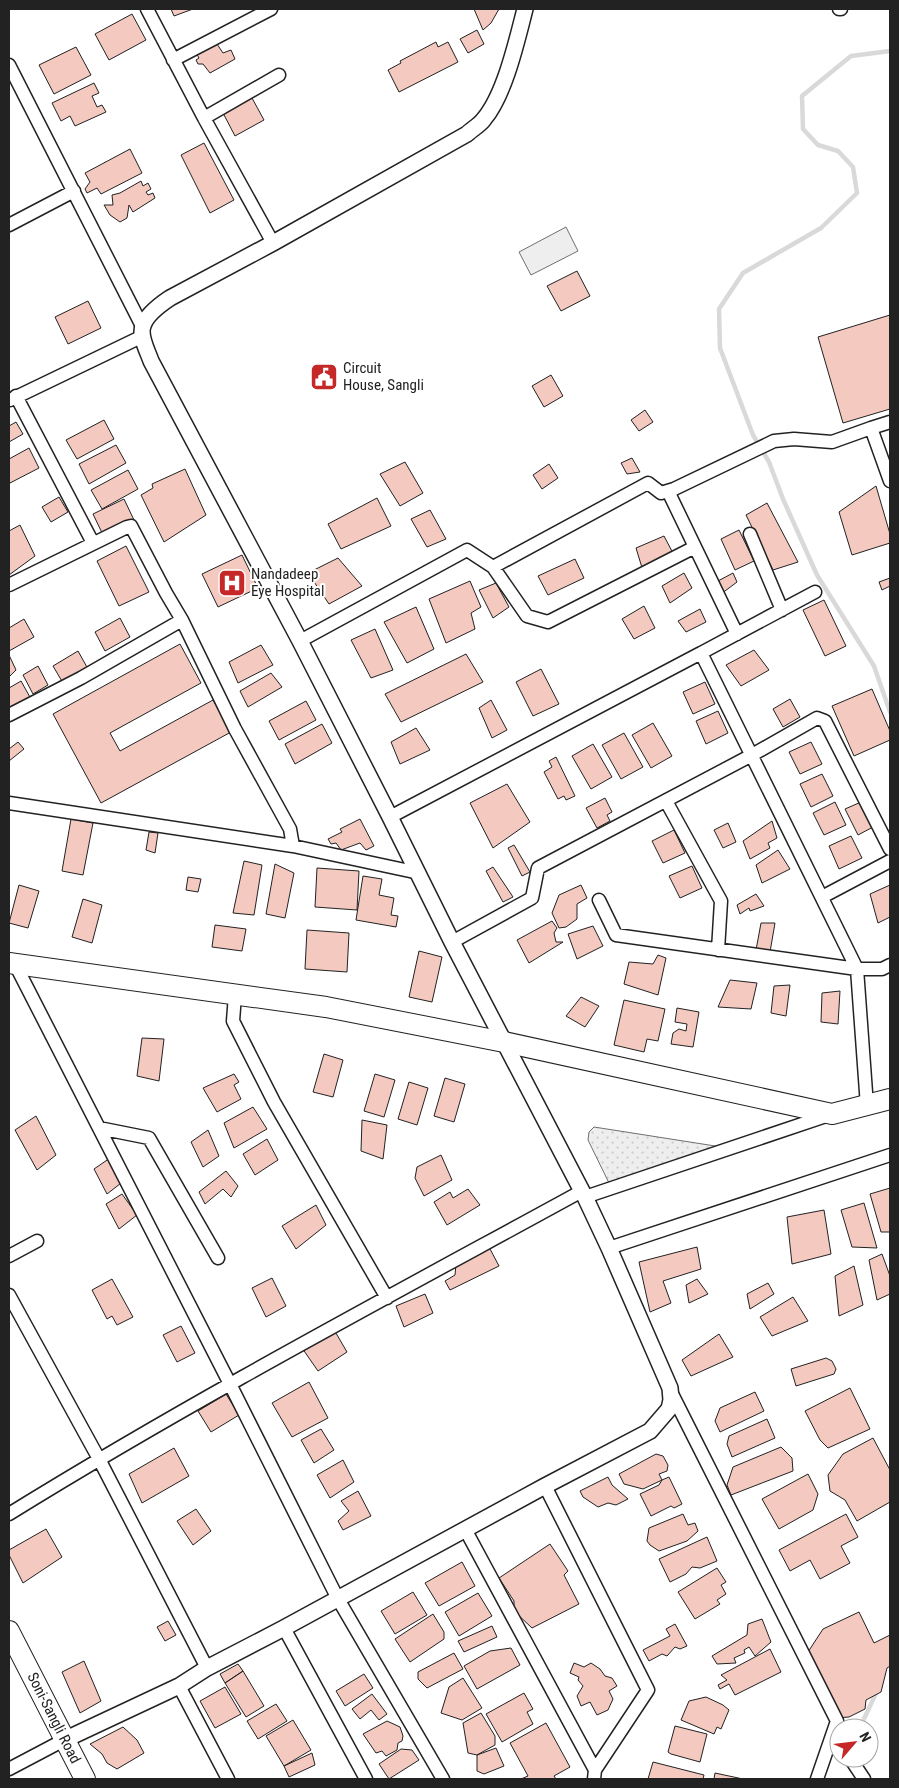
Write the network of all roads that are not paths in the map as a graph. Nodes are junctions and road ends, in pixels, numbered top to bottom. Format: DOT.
graph roads {
  1 [pos="147,9"];
  2 [pos="272,9"];
  3 [pos="525,9"];
  4 [pos="173,60"];
  5 [pos="9,65"];
  6 [pos="279,75"];
  7 [pos="204,118"];
  8 [pos="74,191"];
  9 [pos="9,224"];
  10 [pos="273,243"];
  11 [pos="143,331"];
  12 [pos="12,398"];
  13 [pos="890,422"];
  14 [pos="871,428"];
  15 [pos="890,481"];
  16 [pos="668,491"];
  17 [pos="750,534"];
  18 [pos="93,543"];
  19 [pos="695,547"];
  20 [pos="493,567"];
  21 [pos="9,585"];
  22 [pos="815,592"];
  23 [pos="782,610"];
  24 [pos="182,620"];
  25 [pos="737,634"];
  26 [pos="300,641"];
  27 [pos="701,653"];
  28 [pos="9,715"];
  29 [pos="752,755"];
  30 [pos="666,801"];
  31 [pos="9,804"];
  32 [pos="390,817"];
  33 [pos="293,846"];
  34 [pos="890,849"];
  35 [pos="890,861"];
  36 [pos="419,874"];
  37 [pos="822,897"];
  38 [pos="599,900"];
  39 [pos="452,942"];
  40 [pos="718,950"];
  41 [pos="12,964"];
  42 [pos="890,965"];
  43 [pos="857,969"];
  44 [pos="235,995"];
  45 [pos="504,1042"];
  46 [pos="890,1099"];
  47 [pos="867,1106"];
  48 [pos="832,1114"];
  49 [pos="99,1128"];
  50 [pos="890,1154"];
  51 [pos="584,1194"];
  52 [pos="38,1241"];
  53 [pos="610,1248"];
  54 [pos="9,1256"];
  55 [pos="218,1258"];
  56 [pos="9,1295"];
  57 [pos="387,1298"];
  58 [pos="230,1384"];
  59 [pos="670,1388"];
  60 [pos="98,1459"];
  61 [pos="545,1486"];
  62 [pos="9,1514"];
  63 [pos="465,1529"];
  64 [pos="338,1599"];
  65 [pos="284,1628"];
  66 [pos="9,1631"];
  67 [pos="207,1668"];
  68 [pos="179,1686"];
  69 [pos="836,1718"];
  70 [pos="64,1740"];
  71 [pos="829,1753"];
  72 [pos="857,1768"];
  73 [pos="9,1769"];
  74 [pos="595,1775"];
  75 [pos="85,1779"];
  76 [pos="228,1779"];
  77 [pos="366,1779"];
  78 [pos="443,1779"];
  79 [pos="817,1779"];
  80 [pos="864,1779"];
  1 -- 4 [label="street"];
  2 -- 4 [label="street"];
  3 -- 10 [label="street"];
  4 -- 7 [label="street"];
  5 -- 8 [label="street"];
  6 -- 7 [label="street"];
  7 -- 10 [label="street"];
  8 -- 9 [label="street"];
  8 -- 11 [label="street"];
  10 -- 11 [label="street"];
  11 -- 12 [label="street"];
  11 -- 26 [label="street"];
  12 -- 18 [label="street"];
  13 -- 14 [label="street"];
  14 -- 15 [label="street"];
  14 -- 16 [label="street"];
  16 -- 19 [label="street"];
  16 -- 20 [label="street"];
  17 -- 23 [label="street"];
  18 -- 21 [label="street"];
  18 -- 24 [label="street"];
  19 -- 20 [label="street"];
  19 -- 25 [label="street"];
  20 -- 26 [label="street"];
  22 -- 23 [label="street"];
  23 -- 25 [label="street"];
  24 -- 28 [label="street"];
  24 -- 33 [label="street"];
  25 -- 27 [label="street"];
  26 -- 32 [label="street"];
  27 -- 29 [label="street"];
  27 -- 32 [label="street"];
  29 -- 30 [label="street"];
  29 -- 34 [label="street"];
  29 -- 37 [label="street"];
  30 -- 39 [label="street"];
  30 -- 40 [label="street"];
  31 -- 33 [label="street"];
  32 -- 36 [label="street"];
  33 -- 36 [label="street"];
  35 -- 37 [label="street"];
  36 -- 39 [label="street"];
  37 -- 43 [label="street"];
  38 -- 40 [label="street"];
  39 -- 45 [label="street"];
  40 -- 43 [label="street"];
  41 -- 44 [label="main road"];
  41 -- 49 [label="street"];
  42 -- 43 [label="street"];
  43 -- 47 [label="street"];
  44 -- 45 [label="main road"];
  44 -- 57 [label="street"];
  45 -- 48 [label="main road"];
  45 -- 51 [label="street"];
  46 -- 47 [label="main road"];
  47 -- 48 [label="main road"];
  48 -- 51 [label="street"];
  49 -- 55 [label="street"];
  49 -- 58 [label="street"];
  50 -- 53 [label="street"];
  51 -- 53 [label="street"];
  51 -- 57 [label="street"];
  52 -- 54 [label="street"];
  53 -- 59 [label="street"];
  56 -- 60 [label="street"];
  57 -- 58 [label="street"];
  58 -- 60 [label="street"];
  58 -- 64 [label="street"];
  59 -- 61 [label="street"];
  59 -- 69 [label="street"];
  60 -- 62 [label="street"];
  60 -- 67 [label="street"];
  61 -- 63 [label="street"];
  61 -- 74 [label="street"];
  63 -- 64 [label="street"];
  63 -- 74 [label="street"];
  64 -- 65 [label="street"];
  64 -- 78 [label="street"];
  65 -- 67 [label="street"];
  65 -- 77 [label="street"];
  66 -- 70 [label="main road, Soni-Sangli Road"];
  67 -- 68 [label="street"];
  68 -- 70 [label="street"];
  68 -- 76 [label="street"];
  70 -- 73 [label="street"];
  70 -- 75 [label="main road, Soni-Sangli Road"];
  71 -- 79 [label="street"];
  72 -- 80 [label="street"];
}
